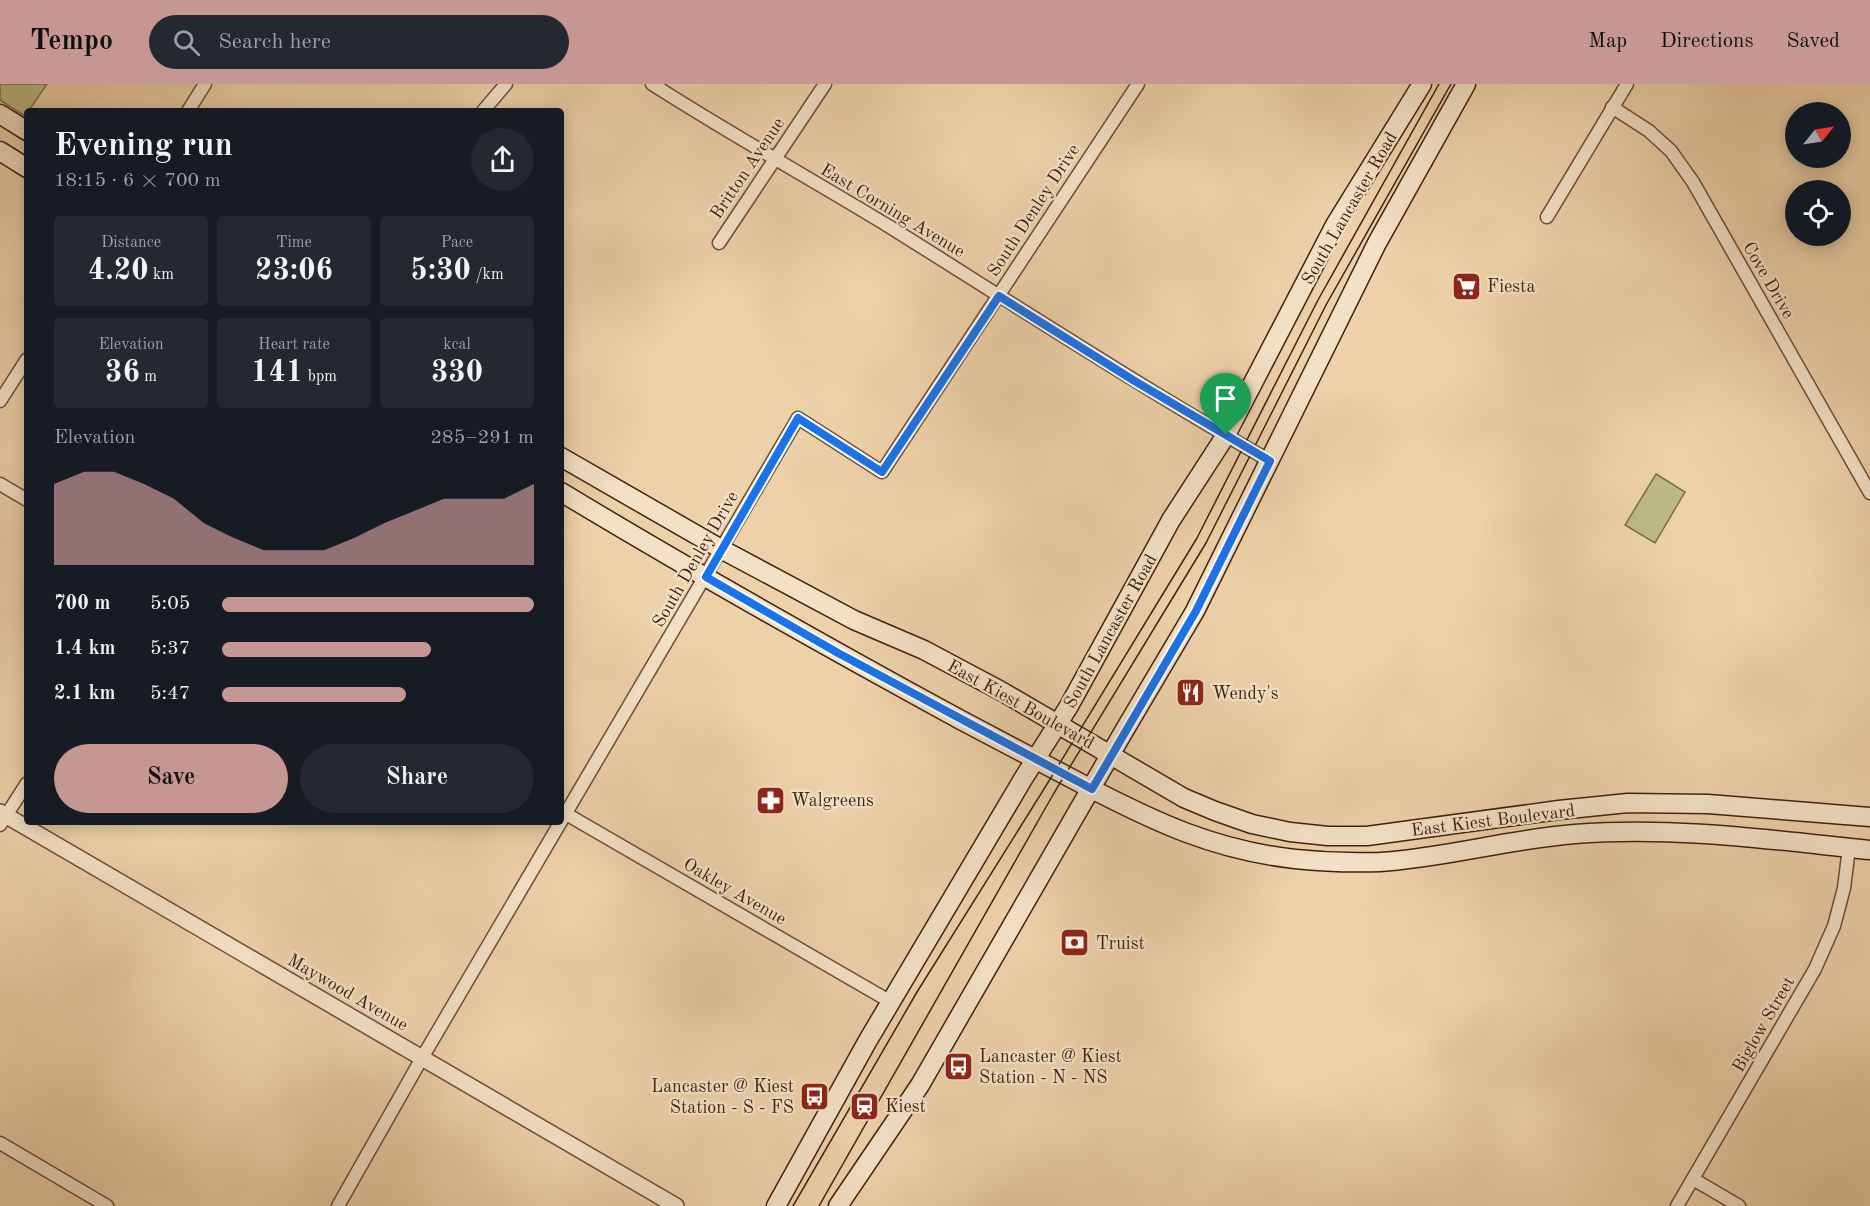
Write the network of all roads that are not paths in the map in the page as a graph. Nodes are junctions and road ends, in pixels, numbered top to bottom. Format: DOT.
graph roads {
  1 [pos="206,84"];
  2 [pos="506,84"];
  3 [pos="652,84"];
  4 [pos="825,84"];
  5 [pos="1138,84"];
  6 [pos="1422,84"];
  7 [pos="1466,84"];
  8 [pos="1627,84"];
  9 [pos="1612,107"];
  10 [pos="190,108"];
  11 [pos="486,108"];
  12 [pos="0,114"];
  13 [pos="24,129"];
  14 [pos="0,151"];
  15 [pos="775,160"];
  16 [pos="24,166"];
  17 [pos="1547,217"];
  18 [pos="719,243"];
  19 [pos="999,296"];
  20 [pos="24,364"];
  21 [pos="0,401"];
  22 [pos="1226,435"];
  23 [pos="564,459"];
  24 [pos="1270,461"];
  25 [pos="0,484"];
  26 [pos="1870,493"];
  27 [pos="564,494"];
  28 [pos="24,498"];
  29 [pos="721,549"];
  30 [pos="706,577"];
  31 [pos="1059,724"];
  32 [pos="1111,755"];
  33 [pos="1036,760"];
  34 [pos="24,787"];
  35 [pos="1092,789"];
  36 [pos="564,812"];
  37 [pos="1861,816"];
  38 [pos="2,818"];
  39 [pos="556,825"];
  40 [pos="1849,848"];
  41 [pos="1870,850"];
  42 [pos="891,1002"];
  43 [pos="422,1058"];
  44 [pos="0,1143"];
  45 [pos="1693,1179"];
  46 [pos="107,1206"];
  47 [pos="338,1206"];
  48 [pos="676,1206"];
  49 [pos="776,1206"];
  50 [pos="838,1206"];
  51 [pos="1677,1206"];
  52 [pos="1739,1206"];
  1 -- 10 [label="street"];
  2 -- 11 [label="street"];
  3 -- 15 [label="street, East Corning Avenue"];
  4 -- 15 [label="street, Britton Avenue"];
  5 -- 19 [label="street, South Denley Drive"];
  6 -- 22 [label="main road, South Lancaster Road"];
  7 -- 24 [label="main road"];
  8 -- 9 [label="street"];
  9 -- 17 [label="street"];
  9 -- 26 [label="street, Cove Drive"];
  12 -- 13 [label="main road"];
  14 -- 16 [label="main road"];
  15 -- 18 [label="street, Britton Avenue"];
  15 -- 19 [label="street, East Corning Avenue"];
  19 -- 22 [label="street, East Corning Avenue"];
  19 -- 29 [label="street, South Denley Drive"];
  20 -- 21 [label="street"];
  22 -- 24 [label="street, East Corning Avenue"];
  22 -- 31 [label="main road, South Lancaster Road"];
  23 -- 29 [label="main road, East Kiest Boulevard"];
  24 -- 32 [label="main road"];
  25 -- 28 [label="street"];
  27 -- 30 [label="main road, East Kiest Boulevard"];
  29 -- 30 [label="street, South Denley Drive"];
  29 -- 31 [label="main road, East Kiest Boulevard"];
  30 -- 33 [label="main road, East Kiest Boulevard"];
  30 -- 36 [label="street, South Denley Drive"];
  31 -- 32 [label="main road, East Kiest Boulevard"];
  31 -- 33 [label="main road, South Lancaster Road"];
  32 -- 35 [label="main road"];
  32 -- 37 [label="main road, East Kiest Boulevard"];
  33 -- 35 [label="main road, East Kiest Boulevard"];
  33 -- 42 [label="main road, South Lancaster Road"];
  34 -- 38 [label="street"];
  35 -- 40 [label="main road, East Kiest Boulevard"];
  35 -- 50 [label="main road"];
  36 -- 42 [label="street, Oakley Avenue"];
  37 -- 40 [label="main road"];
  38 -- 43 [label="street, Maywood Avenue"];
  39 -- 43 [label="street, South Denley Drive"];
  40 -- 41 [label="main road, East Kiest Boulevard"];
  40 -- 45 [label="street, Biglow Street"];
  42 -- 49 [label="main road, South Lancaster Road"];
  43 -- 47 [label="street, South Denley Drive"];
  43 -- 48 [label="street, Maywood Avenue"];
  44 -- 46 [label="street"];
  45 -- 51 [label="street, Biglow Street"];
  45 -- 52 [label="street"];
}
